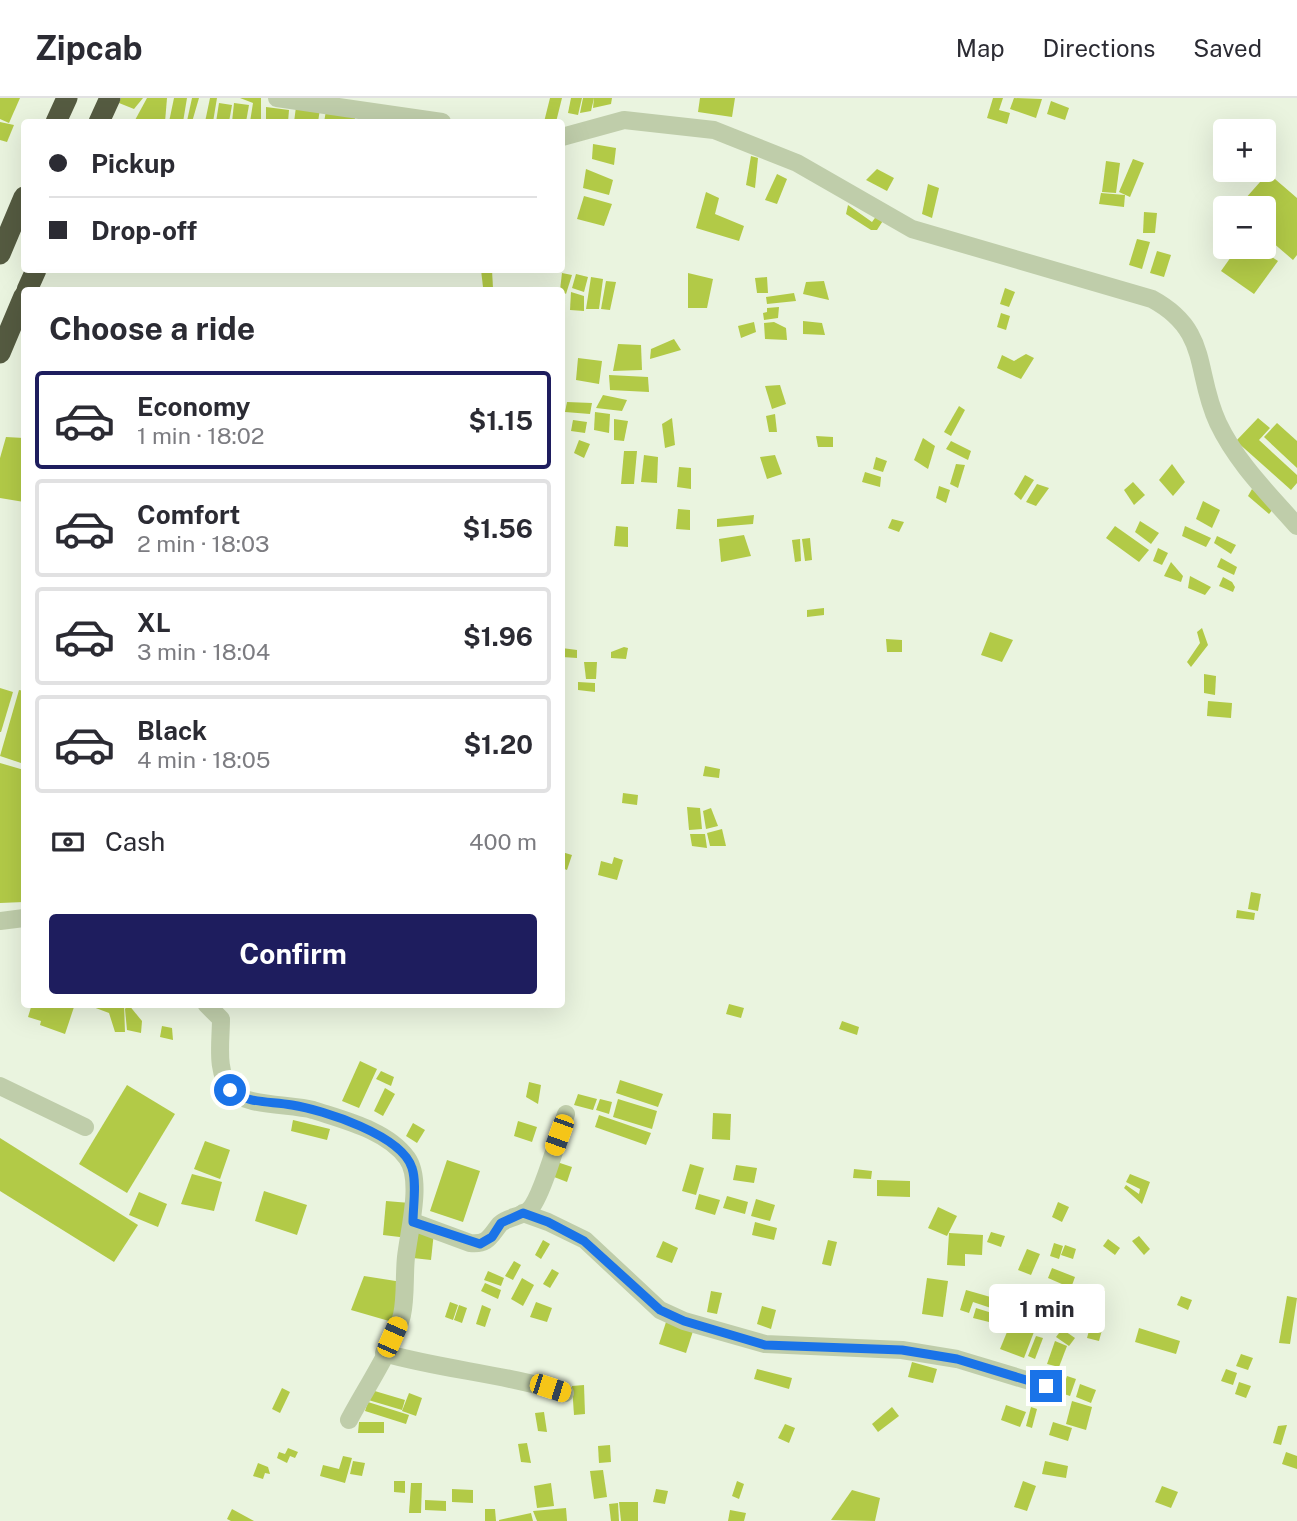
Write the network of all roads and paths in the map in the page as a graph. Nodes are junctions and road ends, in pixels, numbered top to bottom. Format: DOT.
graph roads {
  1 [pos="67,98"];
  2 [pos="110,98"];
  3 [pos="277,98"];
  4 [pos="57,119"];
  5 [pos="100,119"];
  6 [pos="421,119"];
  7 [pos="565,136"];
  8 [pos="21,204"];
  9 [pos="0,254"];
  10 [pos="21,303"];
  11 [pos="0,353"];
  12 [pos="1297,526"];
  13 [pos="21,918"];
  14 [pos="0,921"];
  15 [pos="210,1008"];
  16 [pos="0,1086"];
  17 [pos="566,1114"];
  18 [pos="85,1127"];
  19 [pos="523,1213"];
  20 [pos="413,1222"];
  21 [pos="384,1353"];
  22 [pos="1046,1386"];
  23 [pos="565,1393"];
  24 [pos="349,1420"];
  1 -- 4 [label="highway"];
  2 -- 5 [label="highway"];
  3 -- 6 [label="street"];
  7 -- 12 [label="street"];
  8 -- 9 [label="highway"];
  10 -- 11 [label="highway"];
  13 -- 14 [label="street"];
  15 -- 20 [label="street"];
  16 -- 18 [label="street"];
  17 -- 19 [label="street"];
  19 -- 20 [label="street"];
  19 -- 22 [label="street"];
  20 -- 21 [label="street"];
  21 -- 23 [label="street"];
  21 -- 24 [label="street"];
}
